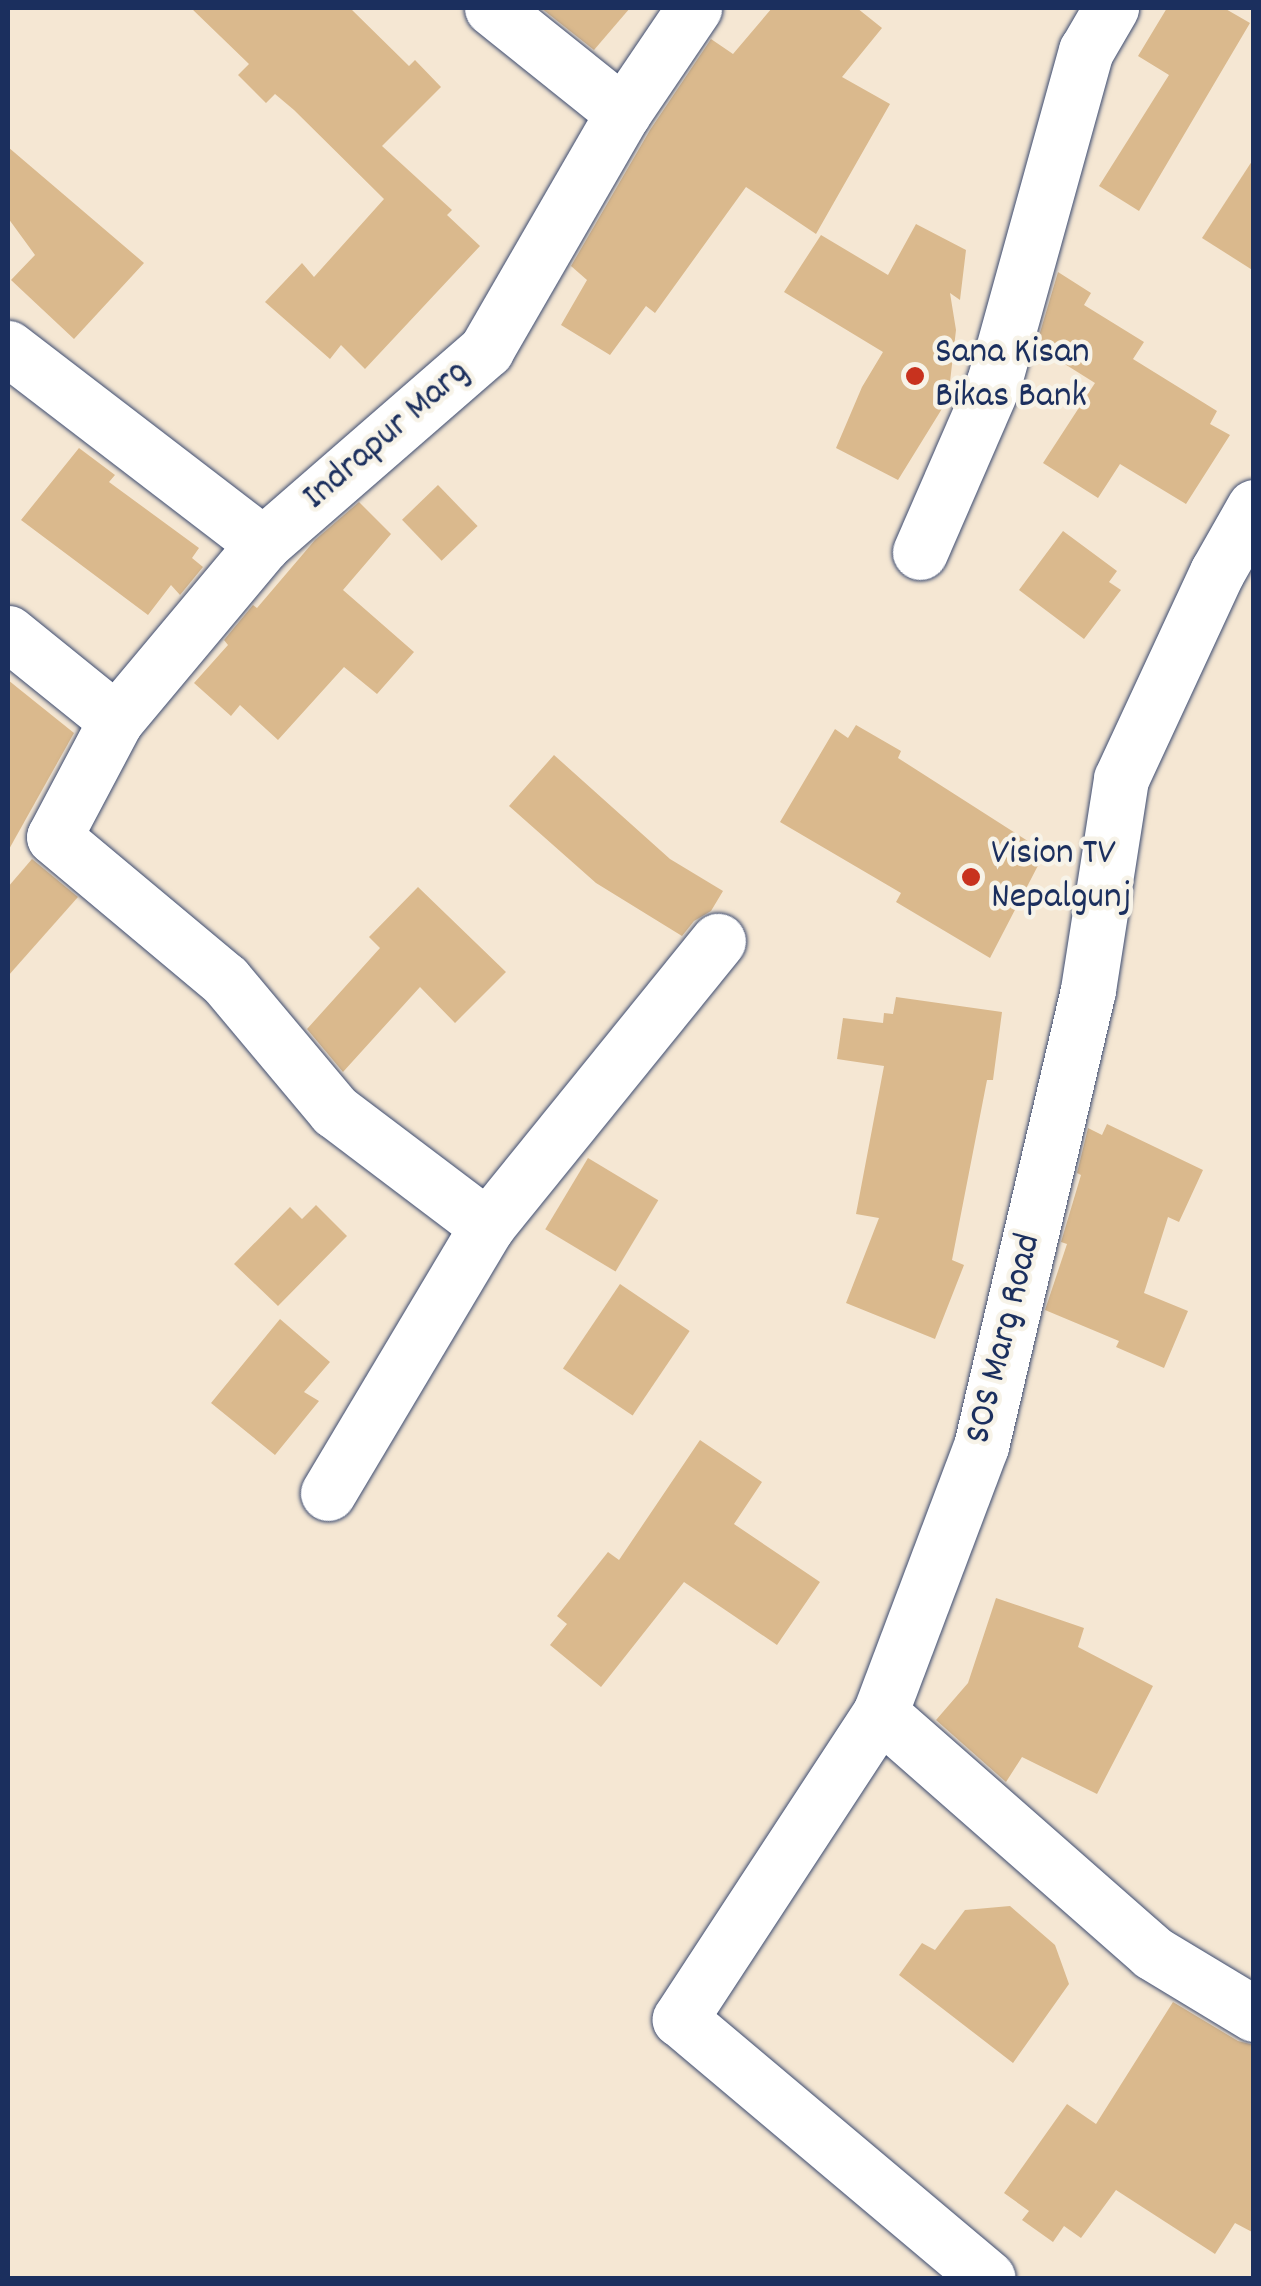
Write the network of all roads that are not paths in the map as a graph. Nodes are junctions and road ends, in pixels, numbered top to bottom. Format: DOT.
graph roads {
  1 [pos="492,8"];
  2 [pos="694,8"];
  3 [pos="1111,8"];
  4 [pos="623,113"];
  5 [pos="8,348"];
  6 [pos="1254,507"];
  7 [pos="263,544"];
  8 [pos="920,552"];
  9 [pos="8,633"];
  10 [pos="116,720"];
  11 [pos="718,941"];
  12 [pos="487,1226"];
  13 [pos="328,1493"];
  14 [pos="880,1713"];
  15 [pos="1254,2014"];
  16 [pos="988,2278"];
  1 -- 4 [label="street"];
  2 -- 4 [label="street, Indrapur Marg"];
  3 -- 8 [label="street"];
  4 -- 7 [label="street, Indrapur Marg"];
  5 -- 7 [label="street"];
  6 -- 14 [label="street, SOS Marg Road"];
  7 -- 10 [label="street, Indrapur Marg"];
  9 -- 10 [label="street"];
  10 -- 12 [label="street, Indrapur Marg"];
  11 -- 12 [label="street"];
  12 -- 13 [label="street"];
  14 -- 15 [label="street"];
  14 -- 16 [label="street, SOS Marg Road"];
}
